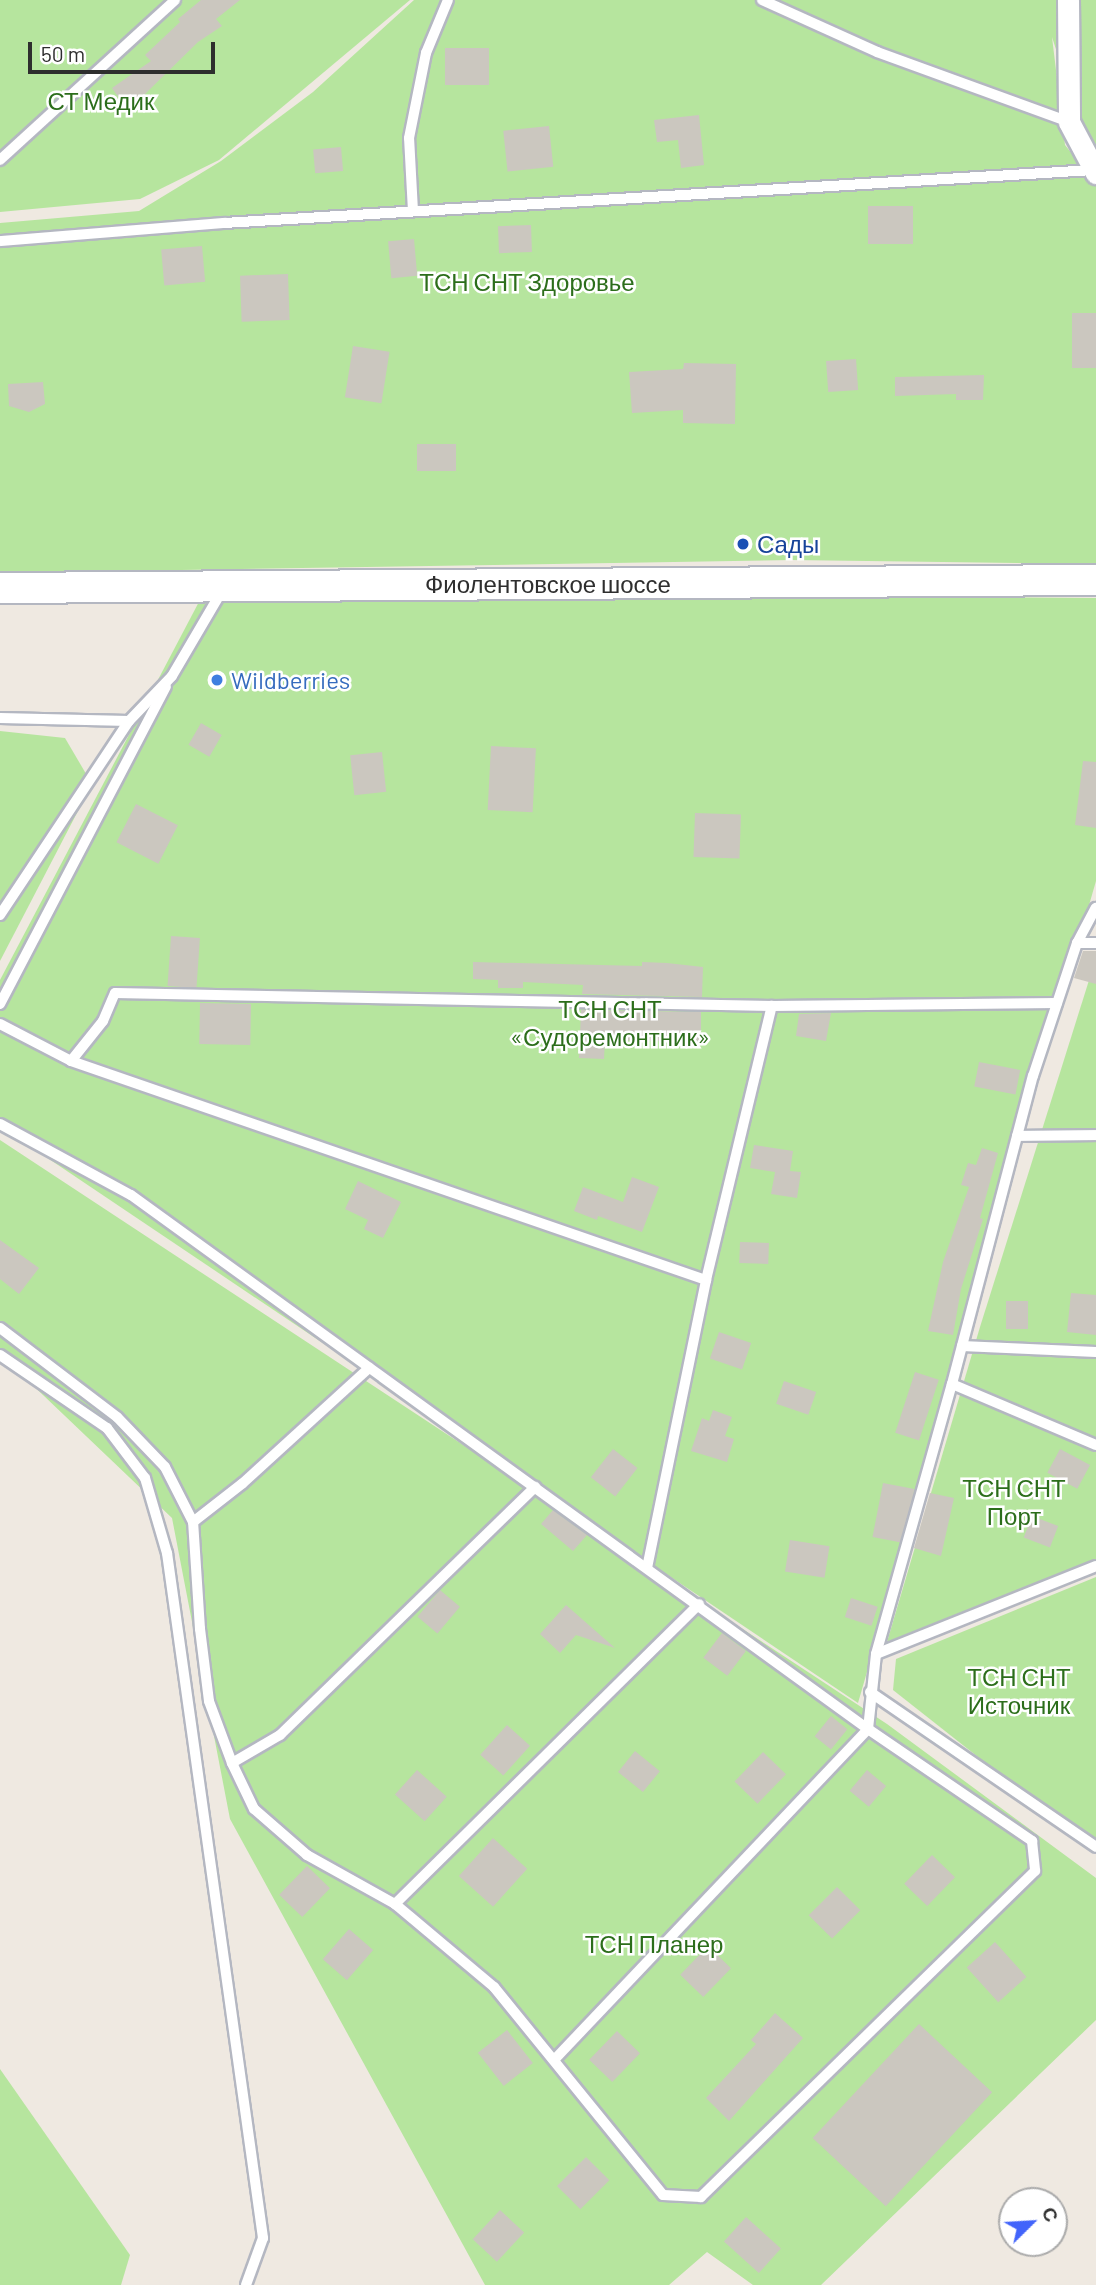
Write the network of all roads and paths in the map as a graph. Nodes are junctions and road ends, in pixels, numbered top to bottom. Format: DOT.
graph roads {
  1 [pos="175,0"];
  2 [pos="448,0"];
  3 [pos="762,0"];
  4 [pos="1068,0"];
  5 [pos="1069,122"];
  6 [pos="0,160"];
  7 [pos="1094,172"];
  8 [pos="413,211"];
  9 [pos="0,241"];
  10 [pos="1096,580"];
  11 [pos="224,587"];
  12 [pos="0,588"];
  13 [pos="172,676"];
  14 [pos="0,718"];
  15 [pos="129,721"];
  16 [pos="1096,908"];
  17 [pos="0,915"];
  18 [pos="1077,943"];
  19 [pos="1096,943"];
  20 [pos="1057,1003"];
  21 [pos="0,1004"];
  22 [pos="772,1006"];
  23 [pos="0,1024"];
  24 [pos="71,1062"];
  25 [pos="0,1124"];
  26 [pos="1096,1135"];
  27 [pos="1017,1136"];
  28 [pos="706,1280"];
  29 [pos="0,1328"];
  30 [pos="962,1346"];
  31 [pos="1096,1352"];
  32 [pos="0,1355"];
  33 [pos="369,1368"];
  34 [pos="952,1384"];
  35 [pos="1096,1445"];
  36 [pos="535,1487"];
  37 [pos="193,1522"];
  38 [pos="1096,1566"];
  39 [pos="647,1568"];
  40 [pos="699,1604"];
  41 [pos="876,1654"];
  42 [pos="870,1692"];
  43 [pos="868,1729"];
  44 [pos="232,1763"];
  45 [pos="1096,1847"];
  46 [pos="395,1904"];
  47 [pos="554,2060"];
  48 [pos="246,2285"];
  1 -- 6 [label="lane"];
  2 -- 8 [label="lane"];
  3 -- 5 [label="lane"];
  4 -- 5 [label="street"];
  5 -- 7 [label="street"];
  7 -- 8 [label="lane"];
  8 -- 9 [label="lane"];
  10 -- 11 [label="main road, Фиолентовское шоссе"];
  11 -- 12 [label="main road, Фиолентовское шоссе"];
  11 -- 13 [label="lane"];
  13 -- 15 [label="lane"];
  13 -- 21 [label="lane"];
  14 -- 15 [label="lane"];
  15 -- 17 [label="lane"];
  16 -- 18 [label="lane"];
  18 -- 19 [label="lane"];
  18 -- 20 [label="lane"];
  20 -- 22 [label="lane"];
  20 -- 27 [label="lane"];
  22 -- 24 [label="lane"];
  22 -- 28 [label="lane"];
  23 -- 24 [label="lane"];
  24 -- 28 [label="lane"];
  25 -- 33 [label="lane"];
  26 -- 27 [label="lane"];
  27 -- 30 [label="lane"];
  28 -- 39 [label="lane"];
  29 -- 37 [label="lane"];
  30 -- 31 [label="lane"];
  30 -- 34 [label="lane"];
  32 -- 48 [label="lane"];
  33 -- 36 [label="lane"];
  33 -- 37 [label="lane"];
  34 -- 35 [label="lane"];
  34 -- 41 [label="lane"];
  36 -- 39 [label="lane"];
  36 -- 44 [label="lane"];
  37 -- 44 [label="lane"];
  38 -- 41 [label="lane"];
  39 -- 40 [label="lane"];
  40 -- 43 [label="lane"];
  40 -- 46 [label="lane"];
  41 -- 42 [label="lane"];
  42 -- 43 [label="lane"];
  42 -- 45 [label="lane"];
  43 -- 47 [label="lane"];
  43 -- 47 [label="lane"];
  44 -- 46 [label="lane"];
  46 -- 47 [label="lane"];
}
